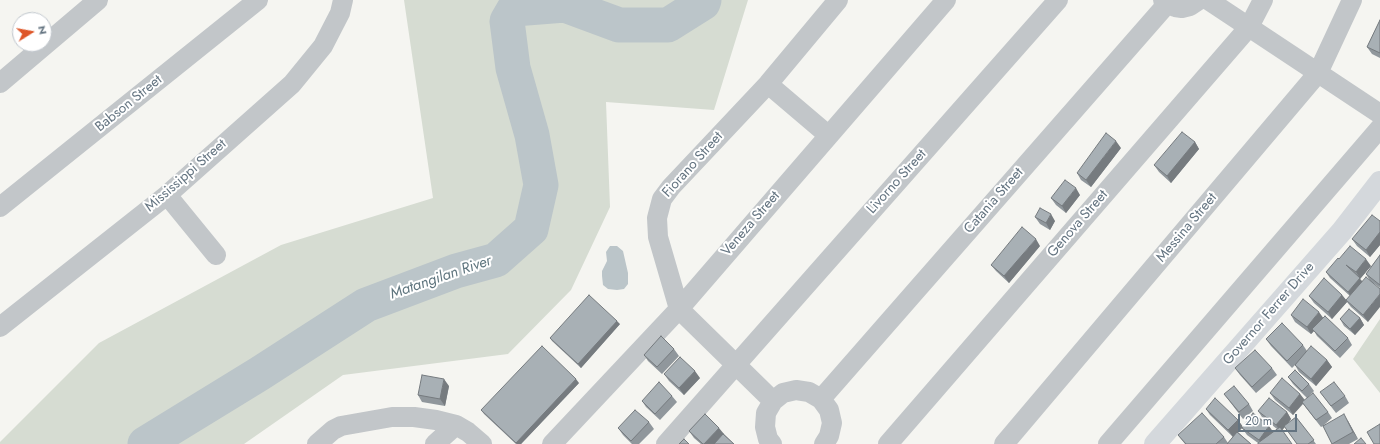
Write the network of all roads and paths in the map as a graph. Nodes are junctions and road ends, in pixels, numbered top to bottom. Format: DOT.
graph roads {
  1 [pos="98,0"];
  2 [pos="258,0"];
  3 [pos="343,0"];
  4 [pos="838,0"];
  5 [pos="946,0"];
  6 [pos="1058,0"];
  7 [pos="1199,0"];
  8 [pos="1208,0"];
  9 [pos="1262,0"];
  10 [pos="1352,0"];
  11 [pos="1165,2"];
  12 [pos="1249,28"];
  13 [pos="1318,73"];
  14 [pos="0,83"];
  15 [pos="768,84"];
  16 [pos="1380,114"];
  17 [pos="1380,128"];
  18 [pos="828,135"];
  19 [pos="1380,182"];
  20 [pos="167,195"];
  21 [pos="0,207"];
  22 [pos="216,255"];
  23 [pos="679,308"];
  24 [pos="0,327"];
  25 [pos="735,364"];
  26 [pos="821,399"];
  27 [pos="772,401"];
  28 [pos="456,425"];
  29 [pos="317,444"];
  30 [pos="436,444"];
  31 [pos="482,444"];
  32 [pos="552,444"];
  33 [pos="666,444"];
  34 [pos="772,444"];
  35 [pos="824,444"];
  36 [pos="888,444"];
  37 [pos="1004,444"];
  38 [pos="1108,444"];
  39 [pos="1155,444"];
  1 -- 14 [label="street"];
  2 -- 21 [label="street, Babson Street"];
  3 -- 20 [label="street, Mississippi Street"];
  4 -- 15 [label="street, Fiorano Street"];
  5 -- 18 [label="street, Veneza Street"];
  6 -- 25 [label="street, Livorno Street"];
  7 -- 11 [label="street"];
  8 -- 12 [label="street"];
  9 -- 12 [label="street, Genova Street"];
  10 -- 13 [label="street, Messina Street"];
  11 -- 26 [label="street, Catania Street"];
  12 -- 13 [label="street"];
  12 -- 36 [label="street, Genova Street"];
  13 -- 16 [label="street"];
  13 -- 37 [label="street, Messina Street"];
  15 -- 18 [label="street"];
  15 -- 23 [label="street, Fiorano Street"];
  17 -- 38 [label="street"];
  18 -- 23 [label="street, Veneza Street"];
  19 -- 39 [label="main road, Governor Ferrer Drive"];
  20 -- 22 [label="street"];
  20 -- 24 [label="street, Mississippi Street"];
  23 -- 25 [label="street, Fiorano Street"];
  23 -- 32 [label="street, Veneza Street"];
  25 -- 27 [label="street, Fiorano Street"];
  25 -- 33 [label="street, Livorno Street"];
  26 -- 27 [label="street"];
  26 -- 35 [label="street"];
  27 -- 34 [label="street"];
  28 -- 29 [label="street"];
  28 -- 30 [label="street"];
  28 -- 31 [label="street"];
}
